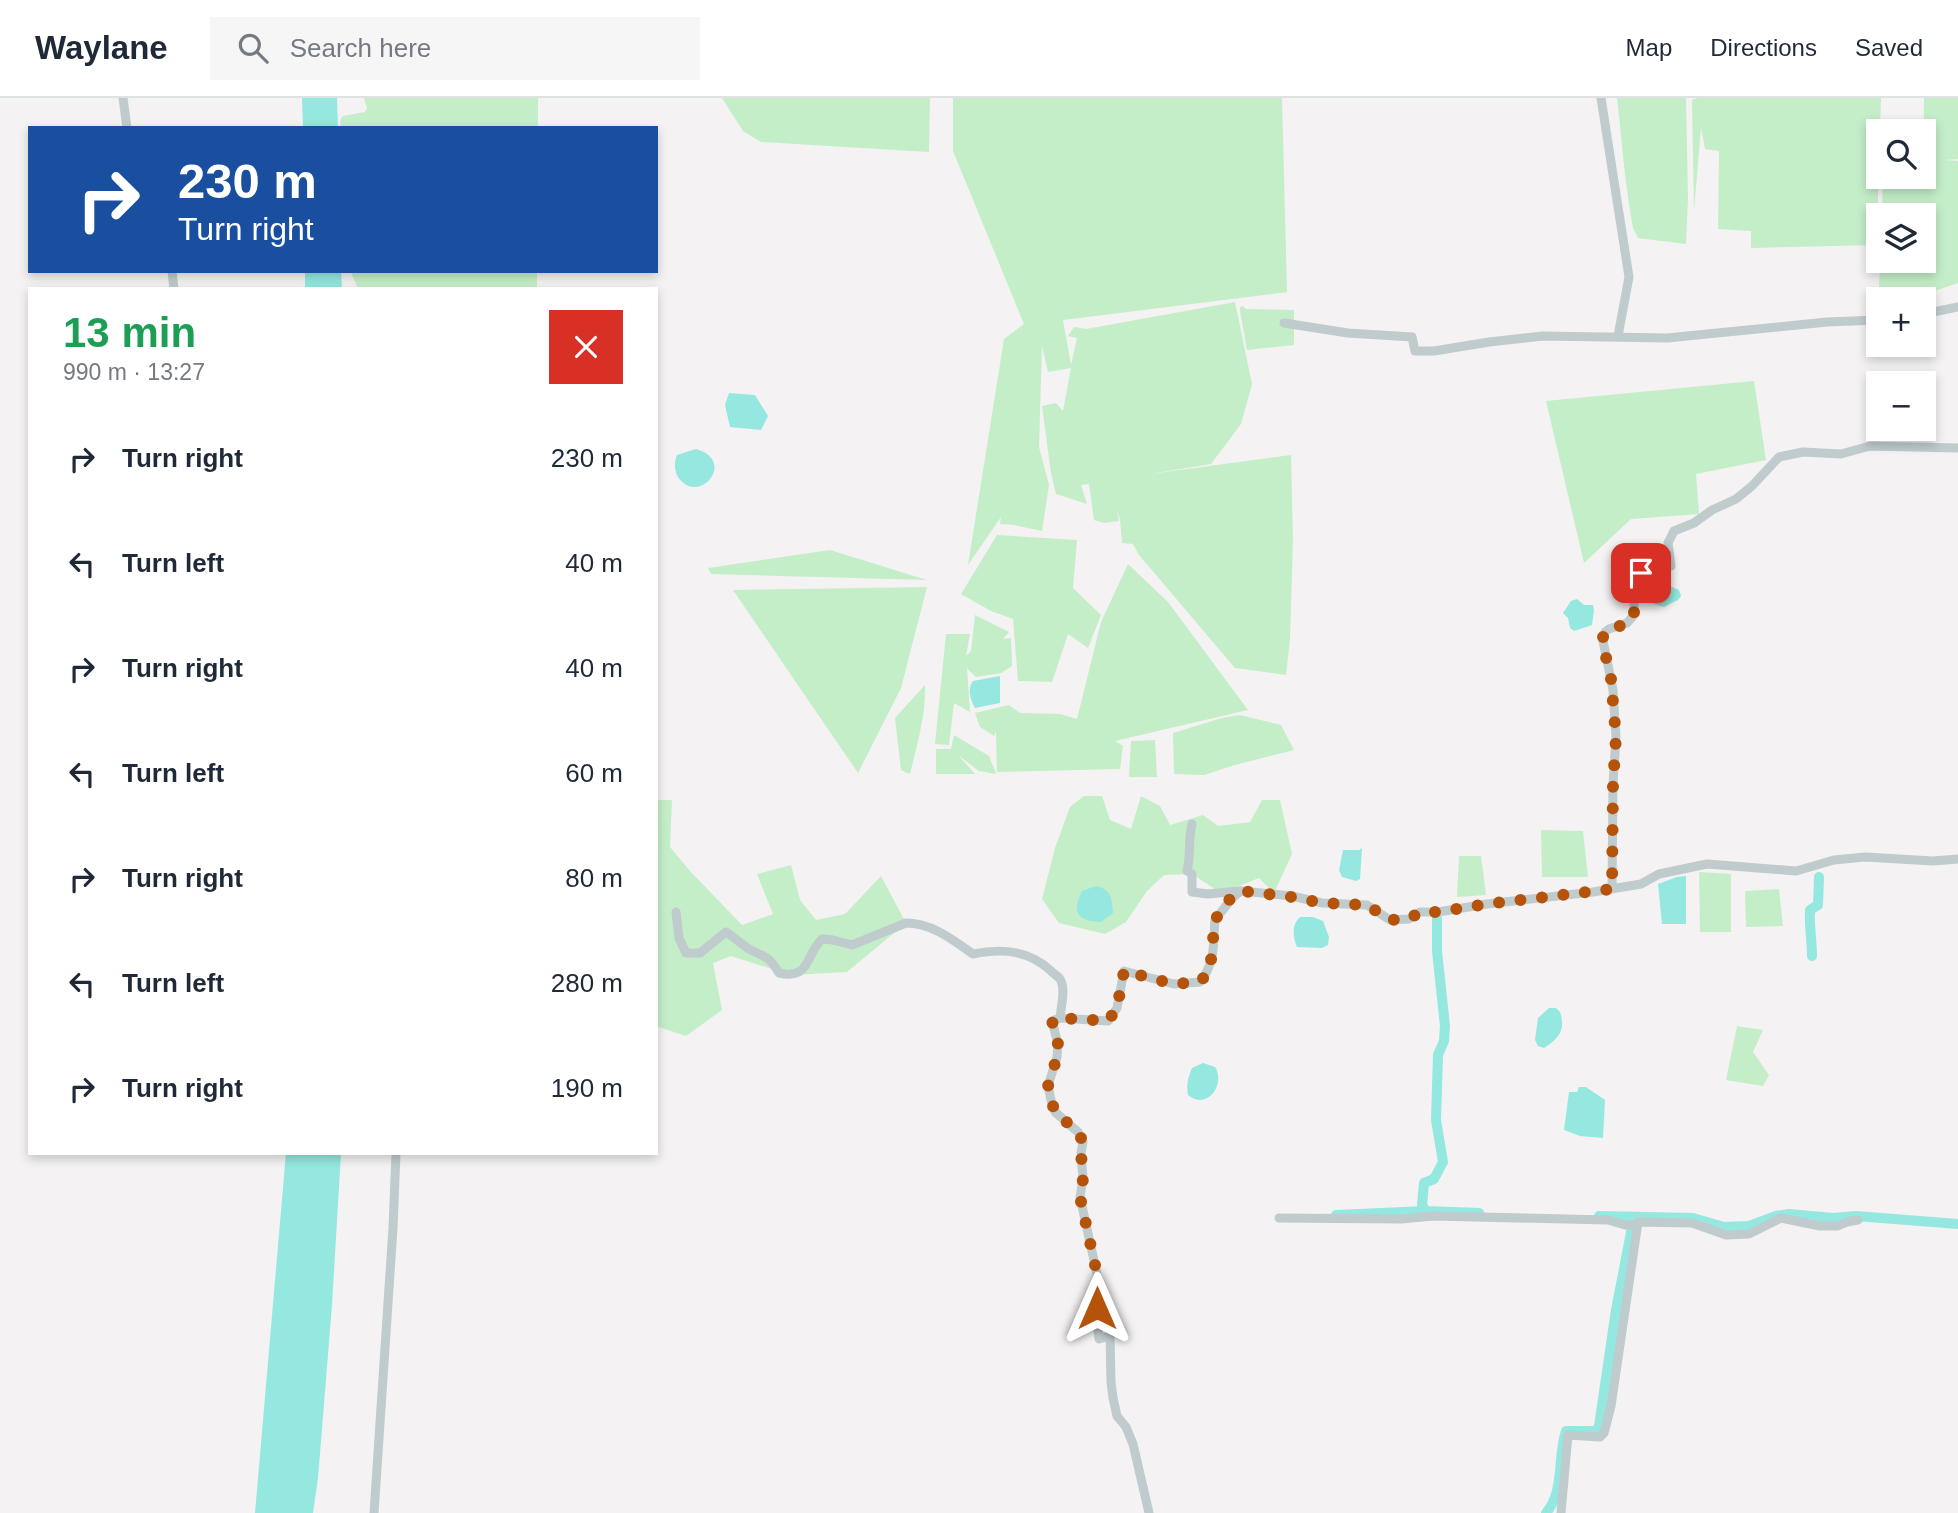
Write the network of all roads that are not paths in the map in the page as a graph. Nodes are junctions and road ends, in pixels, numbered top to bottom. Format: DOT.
graph roads {
  1 [pos="123,98"];
  2 [pos="1601,98"];
  3 [pos="127,126"];
  4 [pos="1958,307"];
  5 [pos="1936,311"];
  6 [pos="1866,320"];
  7 [pos="1284,323"];
  8 [pos="1618,336"];
  9 [pos="1958,448"];
  10 [pos="1192,824"];
  11 [pos="1958,859"];
  12 [pos="1612,889"];
  13 [pos="1241,891"];
  14 [pos="676,912"];
  15 [pos="1060,1018"];
  16 [pos="396,1155"];
  17 [pos="1279,1219"];
  18 [pos="1858,1220"];
  19 [pos="1637,1225"];
  20 [pos="374,1513"];
  21 [pos="1149,1513"];
  22 [pos="1561,1513"];
  1 -- 3 [label="street"];
  2 -- 8 [label="street"];
  4 -- 5 [label="street"];
  6 -- 8 [label="street"];
  7 -- 8 [label="street"];
  9 -- 12 [label="street"];
  10 -- 13 [label="street"];
  11 -- 12 [label="street"];
  12 -- 13 [label="street"];
  13 -- 15 [label="street"];
  14 -- 15 [label="street"];
  15 -- 21 [label="street"];
  16 -- 20 [label="street"];
  17 -- 19 [label="street"];
  18 -- 19 [label="street"];
  19 -- 22 [label="street"];
}
